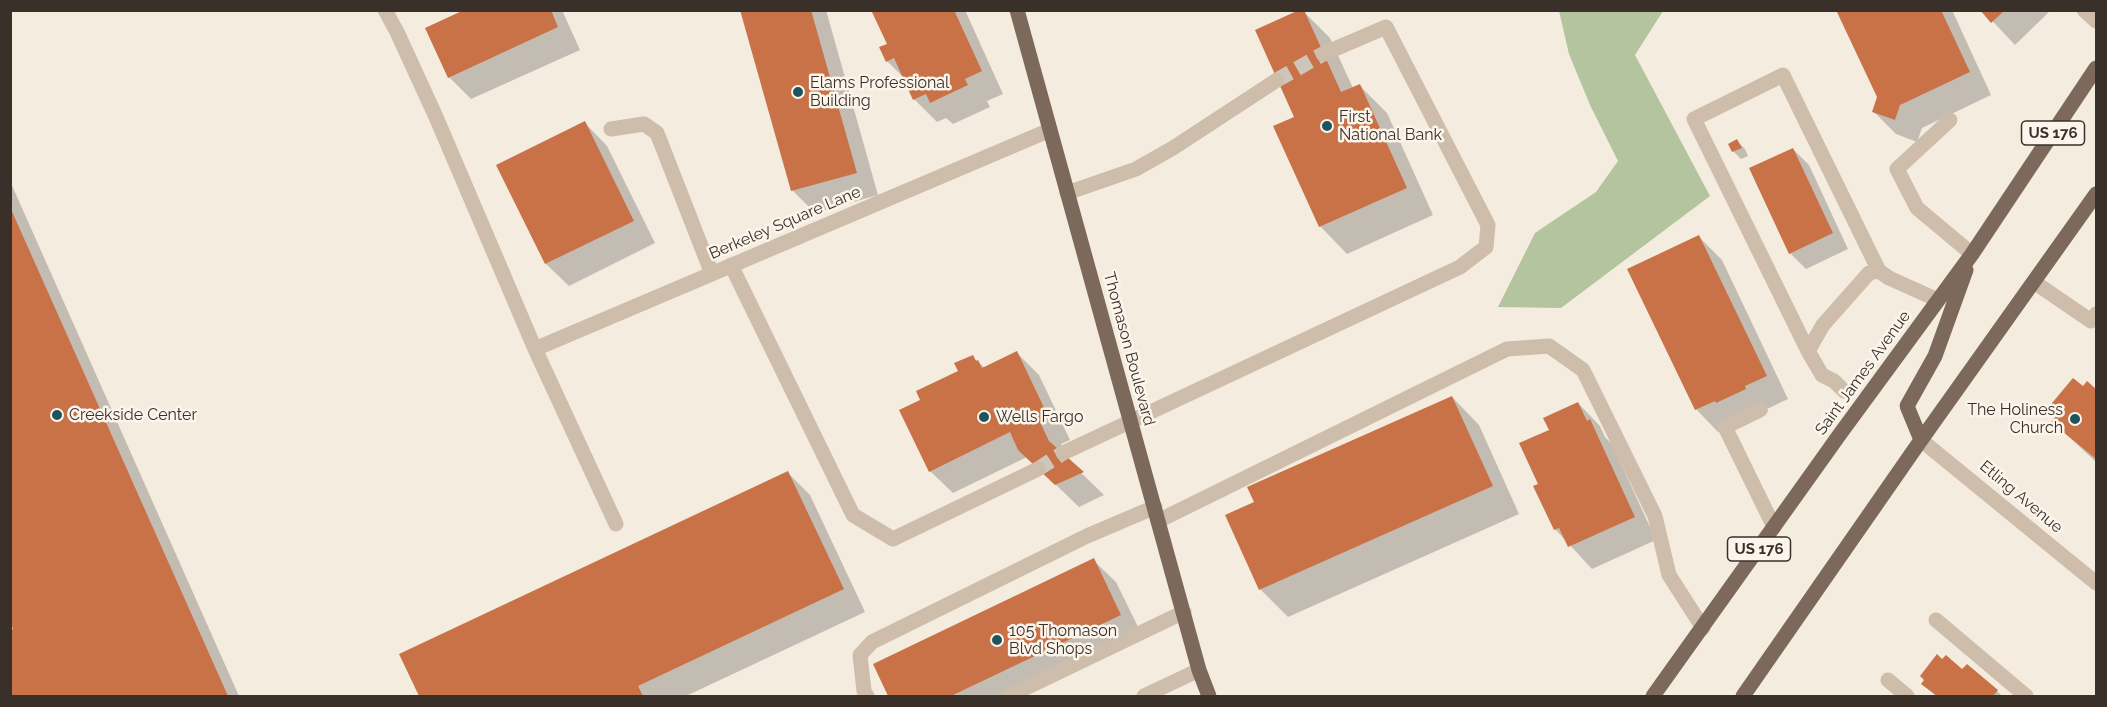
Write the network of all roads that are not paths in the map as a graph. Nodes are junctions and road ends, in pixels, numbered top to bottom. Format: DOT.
graph roads {
  1 [pos="385,10"];
  2 [pos="1017,10"];
  3 [pos="2084,10"];
  4 [pos="2097,21"];
  5 [pos="1323,54"];
  6 [pos="2097,68"];
  7 [pos="1277,80"];
  8 [pos="1950,120"];
  9 [pos="611,129"];
  10 [pos="1050,130"];
  11 [pos="1068,193"];
  12 [pos="2097,194"];
  13 [pos="1972,254"];
  14 [pos="731,266"];
  15 [pos="1879,271"];
  16 [pos="712,274"];
  17 [pos="2034,282"];
  18 [pos="1938,300"];
  19 [pos="2095,321"];
  20 [pos="535,349"];
  21 [pos="1808,351"];
  22 [pos="1844,391"];
  23 [pos="1760,410"];
  24 [pos="1131,422"];
  25 [pos="1921,441"];
  26 [pos="1063,453"];
  27 [pos="1038,469"];
  28 [pos="1156,514"];
  29 [pos="616,524"];
  30 [pos="1774,527"];
  31 [pos="2097,583"];
  32 [pos="1184,612"];
  33 [pos="1936,620"];
  34 [pos="1703,628"];
  35 [pos="1199,670"];
  36 [pos="1888,680"];
  37 [pos="867,696"];
  38 [pos="1009,696"];
  39 [pos="1144,696"];
  40 [pos="1209,696"];
  41 [pos="1653,696"];
  42 [pos="1743,696"];
  43 [pos="1907,696"];
  44 [pos="2026,696"];
  1 -- 20 [label="street"];
  2 -- 10 [label="main road, Thomason Boulevard"];
  3 -- 4 [label="street"];
  5 -- 24 [label="street"];
  6 -- 13 [label="main road, Saint James Avenue / US 176"];
  7 -- 11 [label="street"];
  8 -- 13 [label="street"];
  9 -- 16 [label="street"];
  10 -- 11 [label="main road, Thomason Boulevard"];
  10 -- 14 [label="street, Berkeley Square Lane"];
  11 -- 24 [label="main road, Thomason Boulevard"];
  12 -- 17 [label="main road"];
  13 -- 18 [label="main road, Saint James Avenue / US 176"];
  13 -- 25 [label="main road"];
  14 -- 16 [label="street, Berkeley Square Lane"];
  14 -- 27 [label="street"];
  15 -- 18 [label="street"];
  15 -- 21 [label="street"];
  15 -- 21 [label="street"];
  16 -- 20 [label="street, Berkeley Square Lane"];
  17 -- 19 [label="street"];
  17 -- 25 [label="main road"];
  18 -- 30 [label="main road, Saint James Avenue / US 176"];
  20 -- 29 [label="street"];
  21 -- 22 [label="street"];
  23 -- 30 [label="street"];
  24 -- 26 [label="street"];
  24 -- 28 [label="main road, Thomason Boulevard"];
  25 -- 31 [label="street, Etling Avenue"];
  25 -- 42 [label="main road"];
  28 -- 32 [label="main road, Thomason Boulevard"];
  28 -- 34 [label="street"];
  28 -- 37 [label="street"];
  30 -- 34 [label="main road, Saint James Avenue / US 176"];
  32 -- 35 [label="main road, Thomason Boulevard"];
  32 -- 38 [label="street"];
  33 -- 44 [label="street"];
  34 -- 41 [label="main road, Saint James Avenue / US 176"];
  35 -- 39 [label="street"];
  35 -- 40 [label="main road, Thomason Boulevard"];
  36 -- 43 [label="street"];
}
